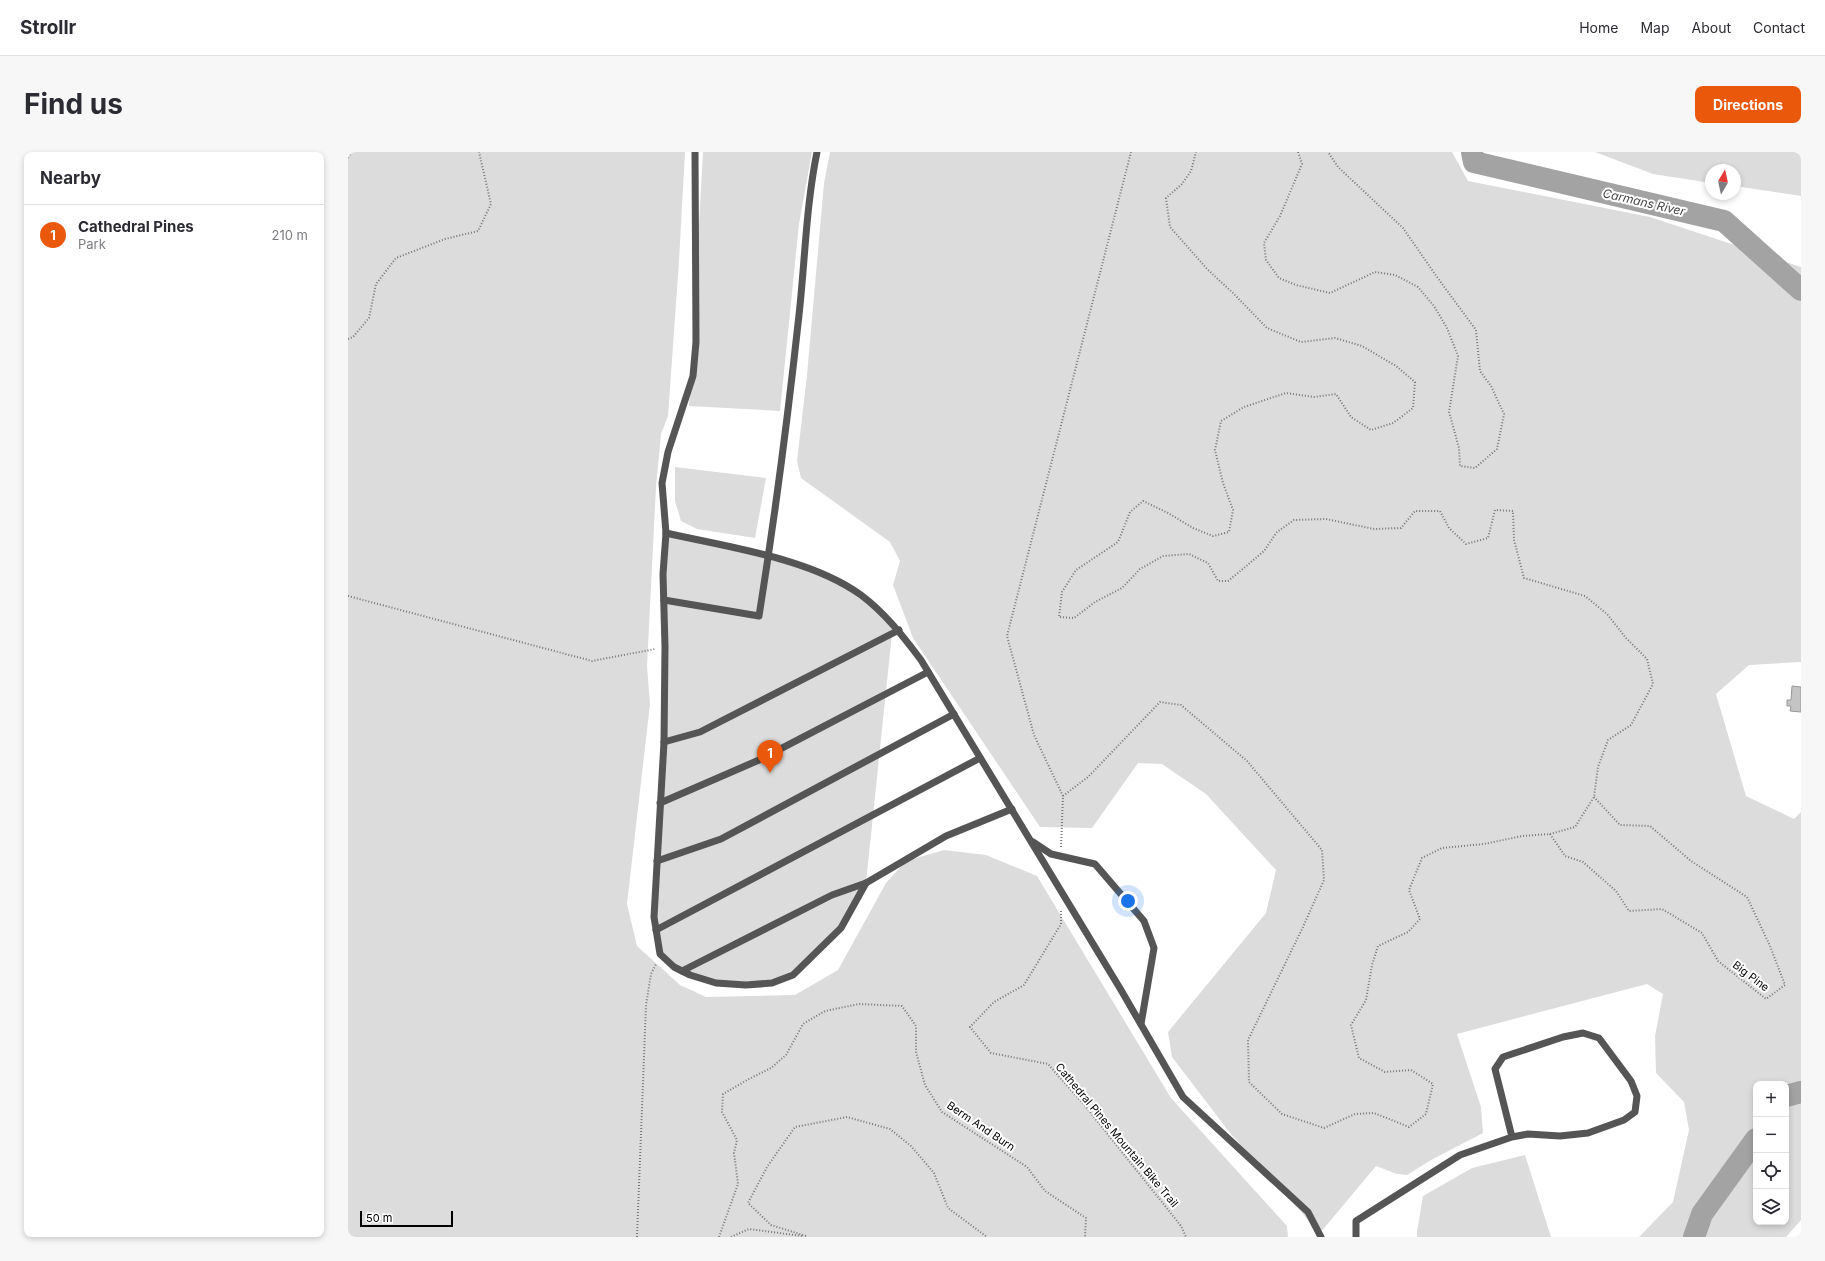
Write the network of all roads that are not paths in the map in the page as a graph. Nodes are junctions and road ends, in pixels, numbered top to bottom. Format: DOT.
graph roads {
  1 [pos="695,152"];
  2 [pos="817,152"];
  3 [pos="666,533"];
  4 [pos="769,556"];
  5 [pos="664,600"];
  6 [pos="899,630"];
  7 [pos="928,672"];
  8 [pos="954,714"];
  9 [pos="664,742"];
  10 [pos="980,758"];
  11 [pos="660,803"];
  12 [pos="1012,809"];
  13 [pos="1031,840"];
  14 [pos="657,861"];
  15 [pos="866,883"];
  16 [pos="656,930"];
  17 [pos="682,971"];
  18 [pos="1141,1024"];
  19 [pos="1512,1137"];
  20 [pos="1322,1237"];
  21 [pos="1356,1237"];
  1 -- 3 [label="lane"];
  2 -- 4 [label="lane"];
  3 -- 4 [label="lane"];
  3 -- 5 [label="lane"];
  4 -- 5 [label="lane"];
  4 -- 6 [label="lane"];
  5 -- 9 [label="lane"];
  6 -- 7 [label="lane"];
  6 -- 9 [label="lane"];
  7 -- 8 [label="lane"];
  7 -- 11 [label="lane"];
  8 -- 10 [label="lane"];
  8 -- 14 [label="lane"];
  9 -- 11 [label="lane"];
  10 -- 12 [label="lane"];
  10 -- 16 [label="lane"];
  11 -- 14 [label="lane"];
  12 -- 13 [label="lane"];
  12 -- 15 [label="lane"];
  13 -- 18 [label="lane"];
  13 -- 18 [label="lane"];
  14 -- 16 [label="lane"];
  15 -- 17 [label="lane"];
  15 -- 17 [label="lane"];
  16 -- 17 [label="lane"];
  18 -- 20 [label="lane"];
  19 -- 19 [label="lane"];
  19 -- 21 [label="lane"];
}
